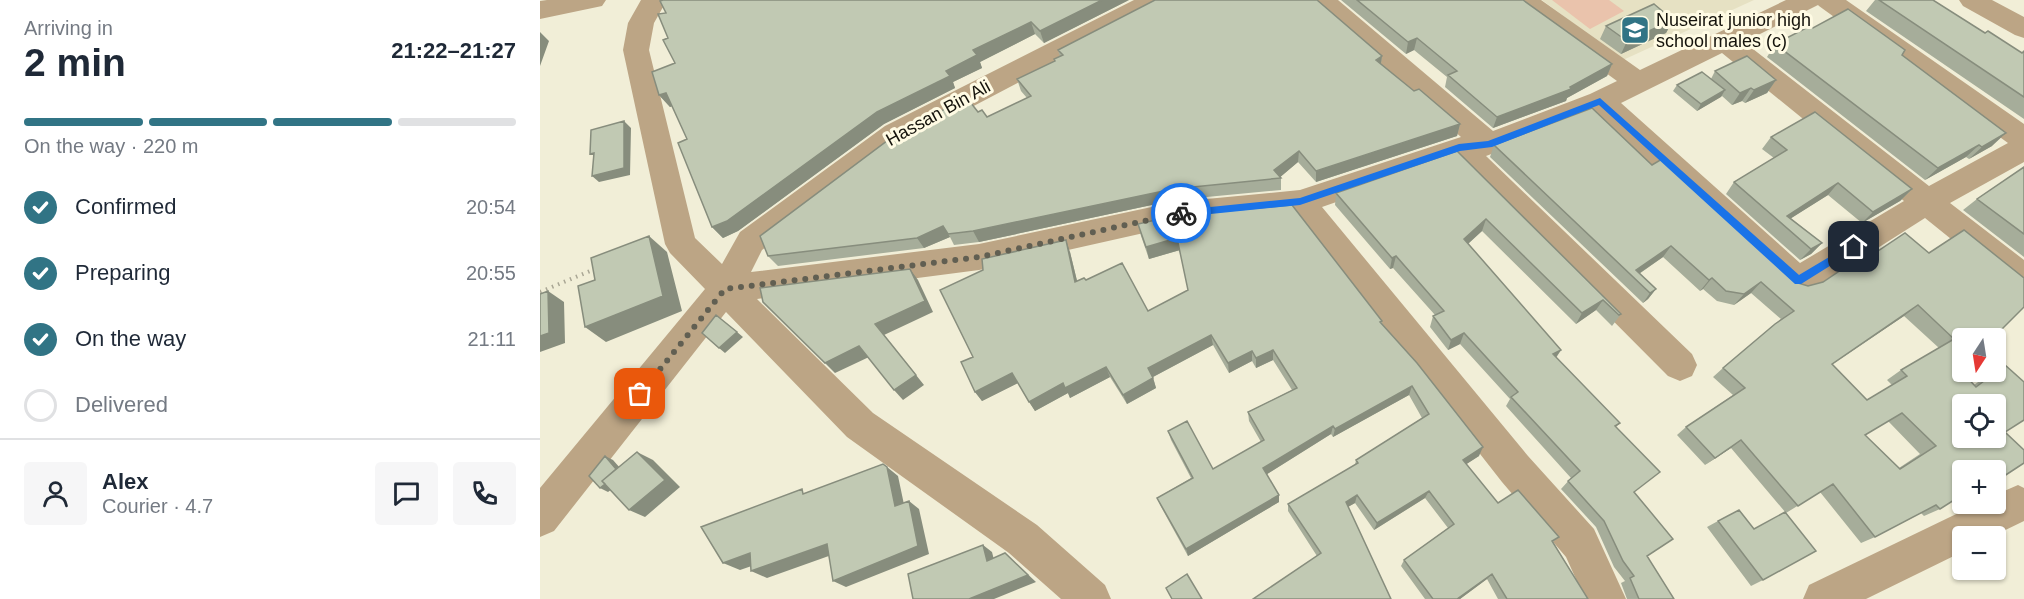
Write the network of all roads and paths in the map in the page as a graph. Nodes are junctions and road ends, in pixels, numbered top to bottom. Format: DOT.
graph roads {
  1 [pos="593,0"];
  2 [pos="654,0"];
  3 [pos="1155,0"];
  4 [pos="1322,0"];
  5 [pos="1523,0"];
  6 [pos="1808,0"];
  7 [pos="1828,0"];
  8 [pos="1972,0"];
  9 [pos="540,10"];
  10 [pos="2024,29"];
  11 [pos="1724,41"];
  12 [pos="1639,82"];
  13 [pos="1600,101"];
  14 [pos="2024,140"];
  15 [pos="1474,146"];
  16 [pos="2024,148"];
  17 [pos="1928,201"];
  18 [pos="1300,202"];
  19 [pos="600,267"];
  20 [pos="2024,279"];
  21 [pos="725,289"];
  22 [pos="540,292"];
  23 [pos="1680,365"];
  24 [pos="2018,504"];
  25 [pos="540,518"];
  26 [pos="1091,599"];
  27 [pos="1605,599"];
  28 [pos="1823,599"];
  1 -- 9 [label="street"];
  2 -- 21 [label="street"];
  3 -- 21 [label="street, Hassan Bin Ali"];
  4 -- 15 [label="street"];
  5 -- 12 [label="street"];
  6 -- 11 [label="street"];
  7 -- 14 [label="street"];
  8 -- 10 [label="street"];
  11 -- 12 [label="street"];
  11 -- 17 [label="street"];
  12 -- 13 [label="street"];
  13 -- 15 [label="street"];
  13 -- 17 [label="street"];
  15 -- 18 [label="street"];
  15 -- 23 [label="street"];
  16 -- 17 [label="street"];
  17 -- 20 [label="street"];
  18 -- 21 [label="street"];
  18 -- 27 [label="street"];
  19 -- 22 [label="path"];
  21 -- 25 [label="street, Hassan Bin Ali"];
  21 -- 26 [label="street"];
  24 -- 28 [label="street"];
}
